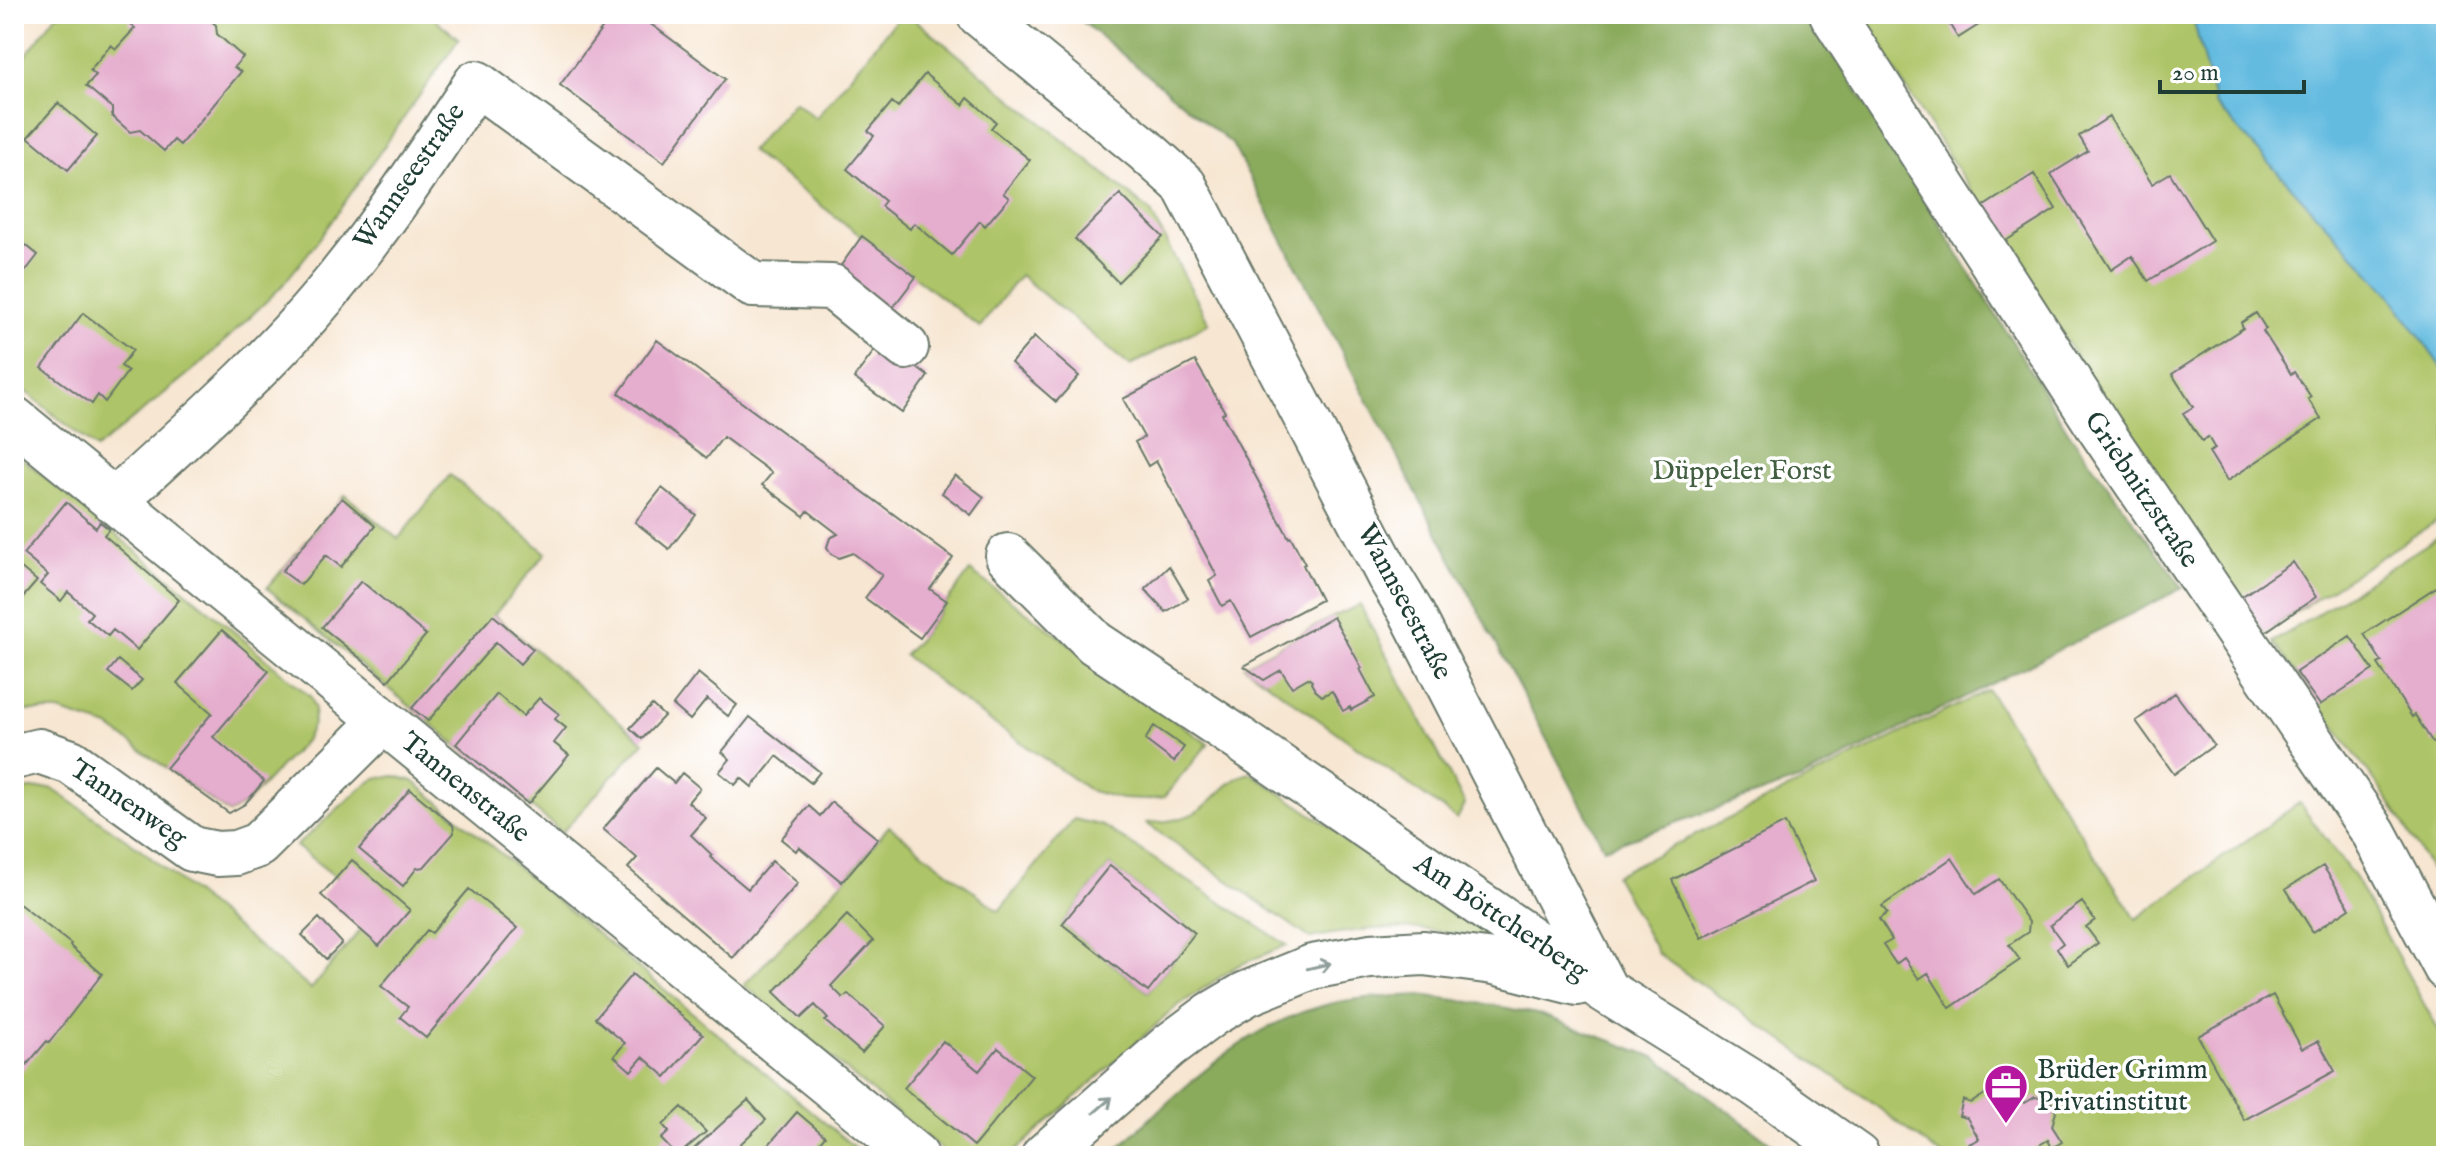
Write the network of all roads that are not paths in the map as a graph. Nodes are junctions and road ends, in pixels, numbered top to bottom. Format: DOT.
graph roads {
  1 [pos="979,14"];
  2 [pos="1832,14"];
  3 [pos="906,347"];
  4 [pos="14,419"];
  5 [pos="115,501"];
  6 [pos="1008,556"];
  7 [pos="383,721"];
  8 [pos="14,757"];
  9 [pos="2446,968"];
  10 [pos="1606,991"];
  11 [pos="916,1156"];
  12 [pos="1044,1156"];
  13 [pos="1857,1156"];
  1 -- 10 [label="street, Wannseestraße"];
  2 -- 9 [label="street, Griebnitzstraße"];
  3 -- 5 [label="street, Wannseestraße"];
  4 -- 5 [label="street, Tannenstraße"];
  5 -- 7 [label="street, Tannenstraße"];
  6 -- 10 [label="street, Am Böttcherberg"];
  7 -- 8 [label="street, Tannenweg"];
  7 -- 11 [label="street, Tannenstraße"];
  12 -- 10 [label="street, Am Böttcherberg, one-way"];
  10 -- 13 [label="street"];
}
